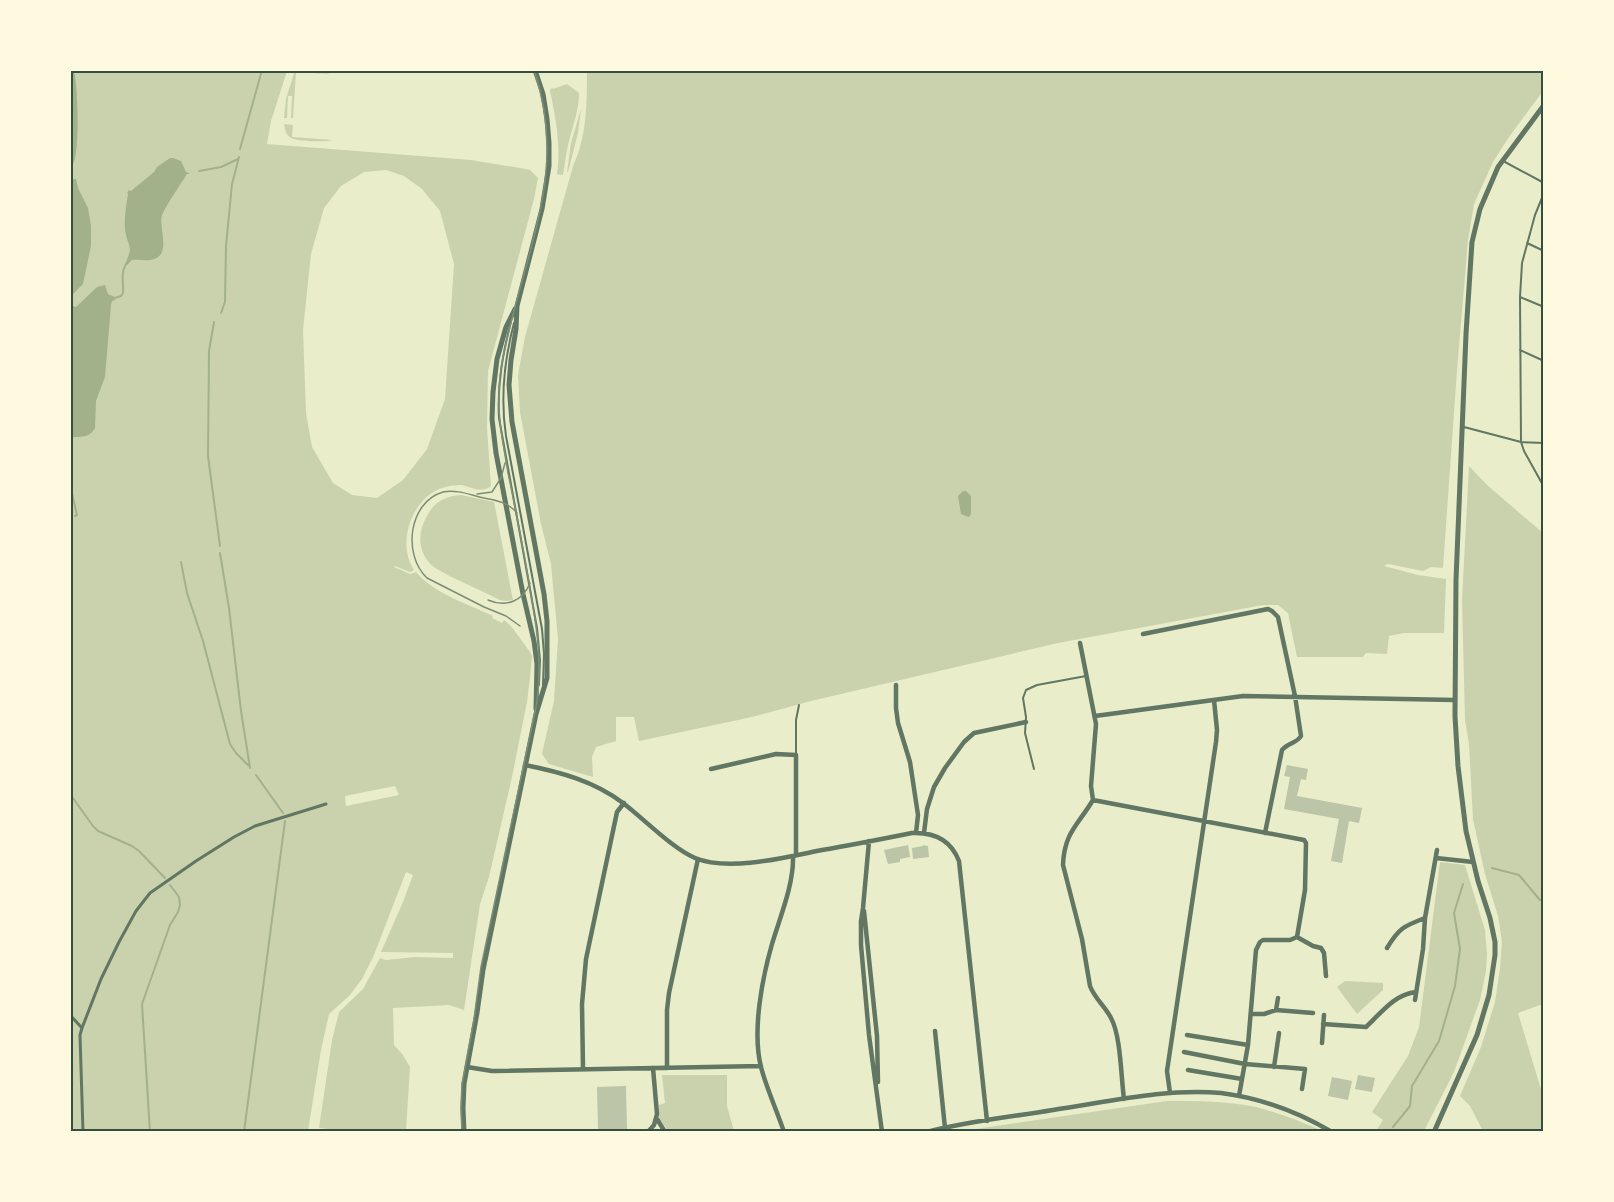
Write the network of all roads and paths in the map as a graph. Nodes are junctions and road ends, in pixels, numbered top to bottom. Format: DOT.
graph roads {
  1 [pos="536,70"];
  2 [pos="1544,105"];
  3 [pos="1502,160"];
  4 [pos="1544,183"];
  5 [pos="1544,193"];
  6 [pos="1527,243"];
  7 [pos="1544,251"];
  8 [pos="1520,297"];
  9 [pos="1544,307"];
  10 [pos="515,313"];
  11 [pos="1520,350"];
  12 [pos="1544,361"];
  13 [pos="1463,426"];
  14 [pos="1521,442"];
  15 [pos="1544,443"];
  16 [pos="1544,487"];
  17 [pos="1143,634"];
  18 [pos="1080,643"];
  19 [pos="1087,676"];
  20 [pos="896,686"];
  21 [pos="1295,696"];
  22 [pos="1214,700"];
  23 [pos="1455,700"];
  24 [pos="538,703"];
  25 [pos="799,705"];
  26 [pos="1095,716"];
  27 [pos="1026,722"];
  28 [pos="796,755"];
  29 [pos="525,765"];
  30 [pos="711,769"];
  31 [pos="1034,770"];
  32 [pos="1093,800"];
  33 [pos="624,803"];
  34 [pos="326,804"];
  35 [pos="1204,822"];
  36 [pos="916,833"];
  37 [pos="924,833"];
  38 [pos="1265,833"];
  39 [pos="869,841"];
  40 [pos="1437,850"];
  41 [pos="795,855"];
  42 [pos="1436,858"];
  43 [pos="698,860"];
  44 [pos="1473,862"];
  45 [pos="1425,918"];
  46 [pos="1297,937"];
  47 [pos="1387,948"];
  48 [pos="1326,976"];
  49 [pos="1416,993"];
  50 [pos="1278,998"];
  51 [pos="1415,1000"];
  52 [pos="1276,1010"];
  53 [pos="1251,1014"];
  54 [pos="1314,1014"];
  55 [pos="70,1015"];
  56 [pos="1324,1015"];
  57 [pos="1323,1024"];
  58 [pos="82,1028"];
  59 [pos="935,1031"];
  60 [pos="1279,1033"];
  61 [pos="1187,1035"];
  62 [pos="1322,1043"];
  63 [pos="1248,1045"];
  64 [pos="1184,1052"];
  65 [pos="1245,1064"];
  66 [pos="761,1066"];
  67 [pos="467,1067"];
  68 [pos="1274,1067"];
  69 [pos="653,1068"];
  70 [pos="667,1068"];
  71 [pos="583,1069"];
  72 [pos="1188,1070"];
  73 [pos="1242,1079"];
  74 [pos="1302,1089"];
  75 [pos="1170,1093"];
  76 [pos="1239,1096"];
  77 [pos="1124,1099"];
  78 [pos="657,1119"];
  79 [pos="987,1121"];
  80 [pos="945,1128"];
  81 [pos="83,1131"];
  82 [pos="464,1131"];
  83 [pos="648,1131"];
  84 [pos="665,1131"];
  85 [pos="784,1131"];
  86 [pos="882,1131"];
  87 [pos="927,1131"];
  88 [pos="1332,1131"];
  89 [pos="1434,1131"];
  1 -- 10 [label="street"];
  2 -- 3 [label="street"];
  3 -- 4 [label="lane"];
  3 -- 13 [label="street"];
  5 -- 6 [label="lane"];
  6 -- 7 [label="lane"];
  6 -- 8 [label="lane"];
  8 -- 9 [label="lane"];
  8 -- 11 [label="lane"];
  10 -- 24 [label="street"];
  10 -- 24 [label="street"];
  11 -- 12 [label="lane"];
  11 -- 14 [label="lane"];
  13 -- 14 [label="lane"];
  13 -- 23 [label="street"];
  14 -- 15 [label="lane"];
  14 -- 16 [label="lane"];
  17 -- 21 [label="street"];
  18 -- 19 [label="street"];
  19 -- 26 [label="street"];
  19 -- 27 [label="lane"];
  20 -- 36 [label="street"];
  21 -- 22 [label="street"];
  21 -- 23 [label="street"];
  21 -- 38 [label="street"];
  22 -- 26 [label="street"];
  22 -- 35 [label="street"];
  23 -- 44 [label="street"];
  24 -- 29 [label="street"];
  25 -- 28 [label="lane"];
  26 -- 32 [label="street"];
  27 -- 31 [label="lane"];
  27 -- 37 [label="street"];
  28 -- 30 [label="street"];
  28 -- 41 [label="street"];
  29 -- 33 [label="street"];
  29 -- 67 [label="street"];
  32 -- 35 [label="street"];
  32 -- 77 [label="street"];
  33 -- 43 [label="street"];
  33 -- 71 [label="street"];
  34 -- 58 [label="street"];
  35 -- 38 [label="street"];
  35 -- 75 [label="street"];
  36 -- 37 [label="street"];
  36 -- 39 [label="street"];
  37 -- 79 [label="street"];
  38 -- 46 [label="street"];
  39 -- 41 [label="street"];
  39 -- 86 [label="street"];
  40 -- 42 [label="street"];
  41 -- 43 [label="street"];
  41 -- 66 [label="street"];
  42 -- 44 [label="street"];
  42 -- 45 [label="street"];
  43 -- 70 [label="street"];
  44 -- 89 [label="street"];
  45 -- 47 [label="street"];
  45 -- 49 [label="street"];
  46 -- 48 [label="street"];
  46 -- 53 [label="street"];
  49 -- 51 [label="street"];
  49 -- 57 [label="street"];
  50 -- 52 [label="street"];
  52 -- 53 [label="street"];
  52 -- 54 [label="street"];
  53 -- 63 [label="street"];
  55 -- 58 [label="street"];
  56 -- 57 [label="street"];
  57 -- 62 [label="street"];
  58 -- 81 [label="street"];
  59 -- 80 [label="street"];
  60 -- 68 [label="street"];
  61 -- 63 [label="street"];
  63 -- 65 [label="street"];
  64 -- 65 [label="street"];
  65 -- 68 [label="street"];
  65 -- 73 [label="street"];
  66 -- 70 [label="street"];
  66 -- 85 [label="street"];
  67 -- 71 [label="street"];
  67 -- 82 [label="street"];
  68 -- 74 [label="street"];
  69 -- 70 [label="street"];
  69 -- 71 [label="street"];
  69 -- 78 [label="street"];
  72 -- 73 [label="street"];
  73 -- 76 [label="street"];
  75 -- 76 [label="street"];
  75 -- 77 [label="street"];
  76 -- 88 [label="street"];
  77 -- 79 [label="street"];
  78 -- 83 [label="street"];
  78 -- 84 [label="street"];
  79 -- 80 [label="street"];
  80 -- 87 [label="street"];
}
